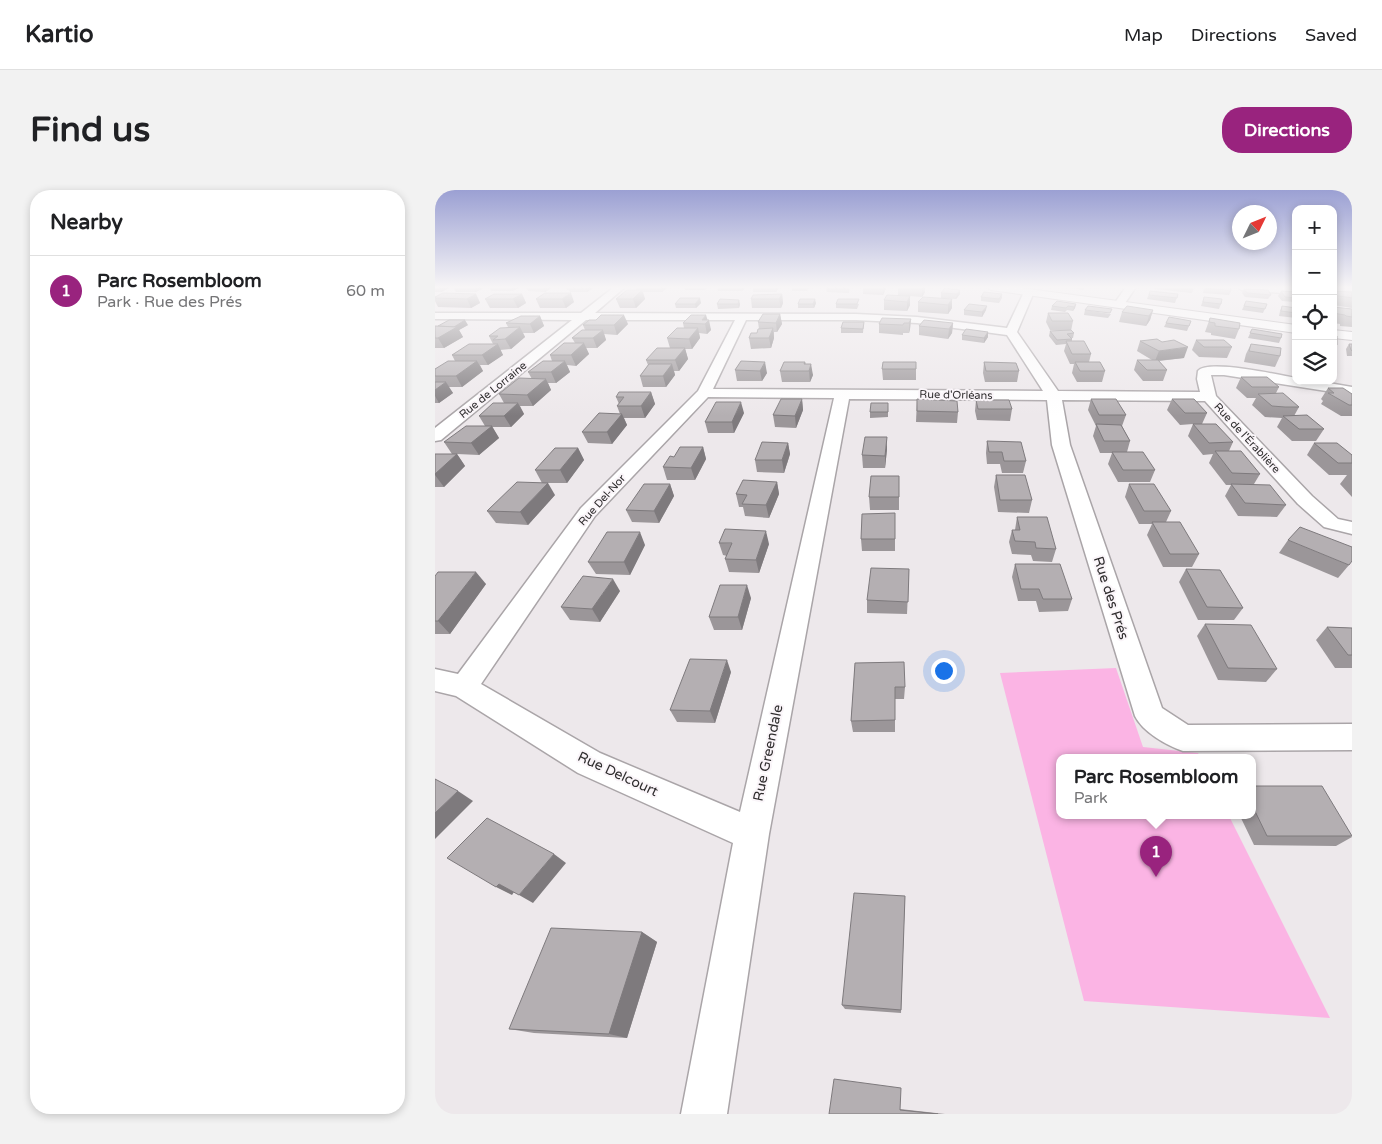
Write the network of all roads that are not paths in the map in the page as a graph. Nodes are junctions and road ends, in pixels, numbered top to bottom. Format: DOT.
graph roads {
  1 [pos="568,330"];
  2 [pos="735,330"];
  3 [pos="996,330"];
  4 [pos="1011,332"];
  5 [pos="1337,334"];
  6 [pos="1352,336"];
  7 [pos="1352,391"];
  8 [pos="703,393"];
  9 [pos="843,394"];
  10 [pos="1054,396"];
  11 [pos="1209,397"];
  12 [pos="435,436"];
  13 [pos="1352,528"];
  14 [pos="435,680"];
  15 [pos="464,686"];
  16 [pos="1352,737"];
  17 [pos="752,834"];
  18 [pos="703,1114"];
  1 -- 12 [label="street, Rue de Lorraine"];
  2 -- 8 [label="street, Rue Del-Nor"];
  3 -- 4 [label="street"];
  4 -- 10 [label="street, Rue des Prés"];
  5 -- 6 [label="street"];
  7 -- 11 [label="street, Rue de l'Érablière"];
  8 -- 9 [label="street, Rue d'Orléans"];
  8 -- 15 [label="street, Rue Del-Nor"];
  9 -- 10 [label="street, Rue d'Orléans"];
  9 -- 17 [label="street, Rue Greendale"];
  10 -- 11 [label="street, Rue d'Orléans"];
  10 -- 16 [label="street, Rue des Prés"];
  11 -- 13 [label="street, Rue de l'Érablière"];
  14 -- 15 [label="street, Rue Delcourt"];
  15 -- 17 [label="street, Rue Delcourt"];
  17 -- 18 [label="street, Rue Greendale"];
}
